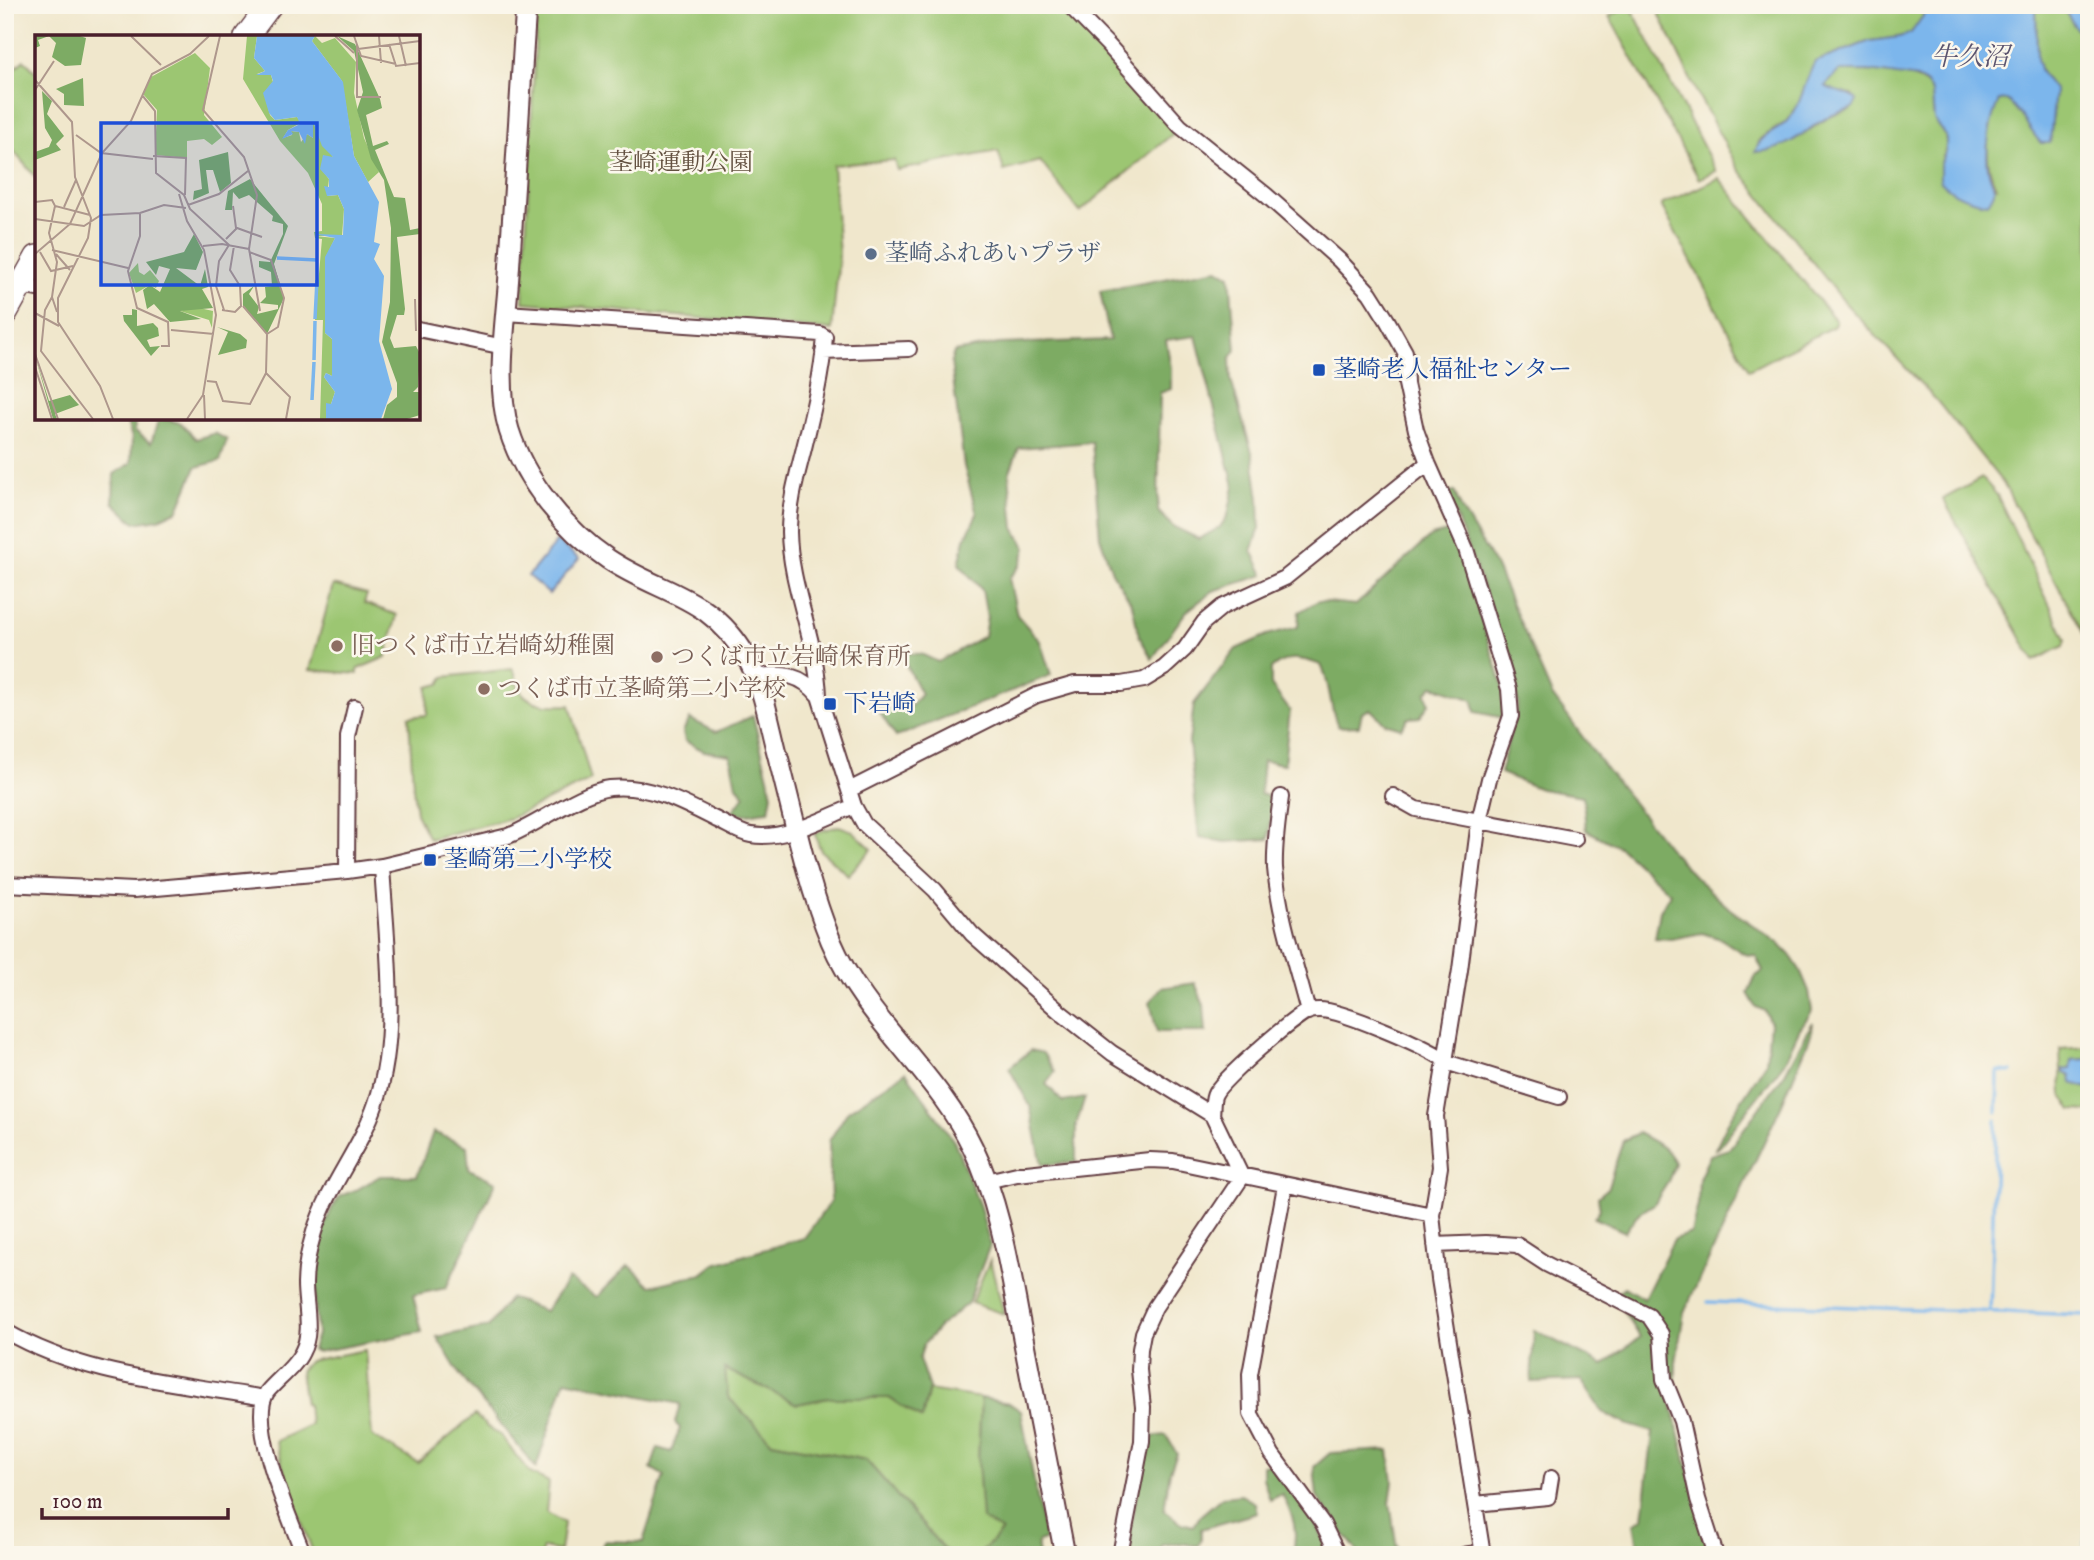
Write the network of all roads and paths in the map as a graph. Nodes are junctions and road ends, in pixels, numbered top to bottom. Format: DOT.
graph roads {
  1 [pos="270,5"];
  2 [pos="526,5"];
  3 [pos="1069,5"];
  4 [pos="248,35"];
  5 [pos="35,260"];
  6 [pos="20,286"];
  7 [pos="506,313"];
  8 [pos="5,314"];
  9 [pos="420,329"];
  10 [pos="504,347"];
  11 [pos="909,349"];
  12 [pos="823,352"];
  13 [pos="1428,463"];
  14 [pos="757,677"];
  15 [pos="819,696"];
  16 [pos="355,707"];
  17 [pos="849,790"];
  18 [pos="1392,796"];
  19 [pos="1281,797"];
  20 [pos="854,806"];
  21 [pos="1479,821"];
  22 [pos="797,829"];
  23 [pos="1575,839"];
  24 [pos="382,866"];
  25 [pos="347,871"];
  26 [pos="5,884"];
  27 [pos="1308,1012"];
  28 [pos="1445,1060"];
  29 [pos="1559,1097"];
  30 [pos="1212,1115"];
  31 [pos="1242,1177"];
  32 [pos="987,1181"];
  33 [pos="1285,1186"];
  34 [pos="1432,1215"];
  35 [pos="1436,1245"];
  36 [pos="5,1331"];
  37 [pos="264,1398"];
  38 [pos="1551,1478"];
  39 [pos="1475,1504"];
  40 [pos="1480,1554"];
  41 [pos="304,1555"];
  42 [pos="1065,1555"];
  43 [pos="1120,1555"];
  44 [pos="1338,1555"];
  45 [pos="1464,1555"];
  46 [pos="1716,1555"];
  1 -- 4 [label="main road"];
  2 -- 7 [label="street"];
  3 -- 13 [label="street"];
  5 -- 6 [label="main road"];
  6 -- 8 [label="main road"];
  7 -- 10 [label="street"];
  7 -- 12 [label="street"];
  9 -- 10 [label="street"];
  10 -- 14 [label="street"];
  11 -- 12 [label="street"];
  12 -- 15 [label="street"];
  13 -- 17 [label="street"];
  13 -- 21 [label="street"];
  14 -- 15 [label="street"];
  14 -- 22 [label="street"];
  15 -- 17 [label="street"];
  16 -- 25 [label="street"];
  17 -- 20 [label="street"];
  18 -- 21 [label="street"];
  19 -- 27 [label="street"];
  20 -- 22 [label="street"];
  20 -- 30 [label="street"];
  21 -- 23 [label="street"];
  21 -- 28 [label="street"];
  22 -- 24 [label="street"];
  22 -- 32 [label="street"];
  24 -- 25 [label="street"];
  24 -- 37 [label="street"];
  25 -- 26 [label="street"];
  27 -- 28 [label="street"];
  27 -- 30 [label="street"];
  28 -- 29 [label="street"];
  28 -- 34 [label="street"];
  30 -- 31 [label="street"];
  31 -- 32 [label="street"];
  31 -- 33 [label="street"];
  31 -- 43 [label="street"];
  32 -- 42 [label="street"];
  33 -- 34 [label="street"];
  33 -- 44 [label="street"];
  34 -- 35 [label="street"];
  35 -- 39 [label="street"];
  35 -- 46 [label="street"];
  36 -- 37 [label="street"];
  37 -- 41 [label="street"];
  38 -- 39 [label="street"];
  39 -- 40 [label="street"];
  40 -- 45 [label="street"];
}
